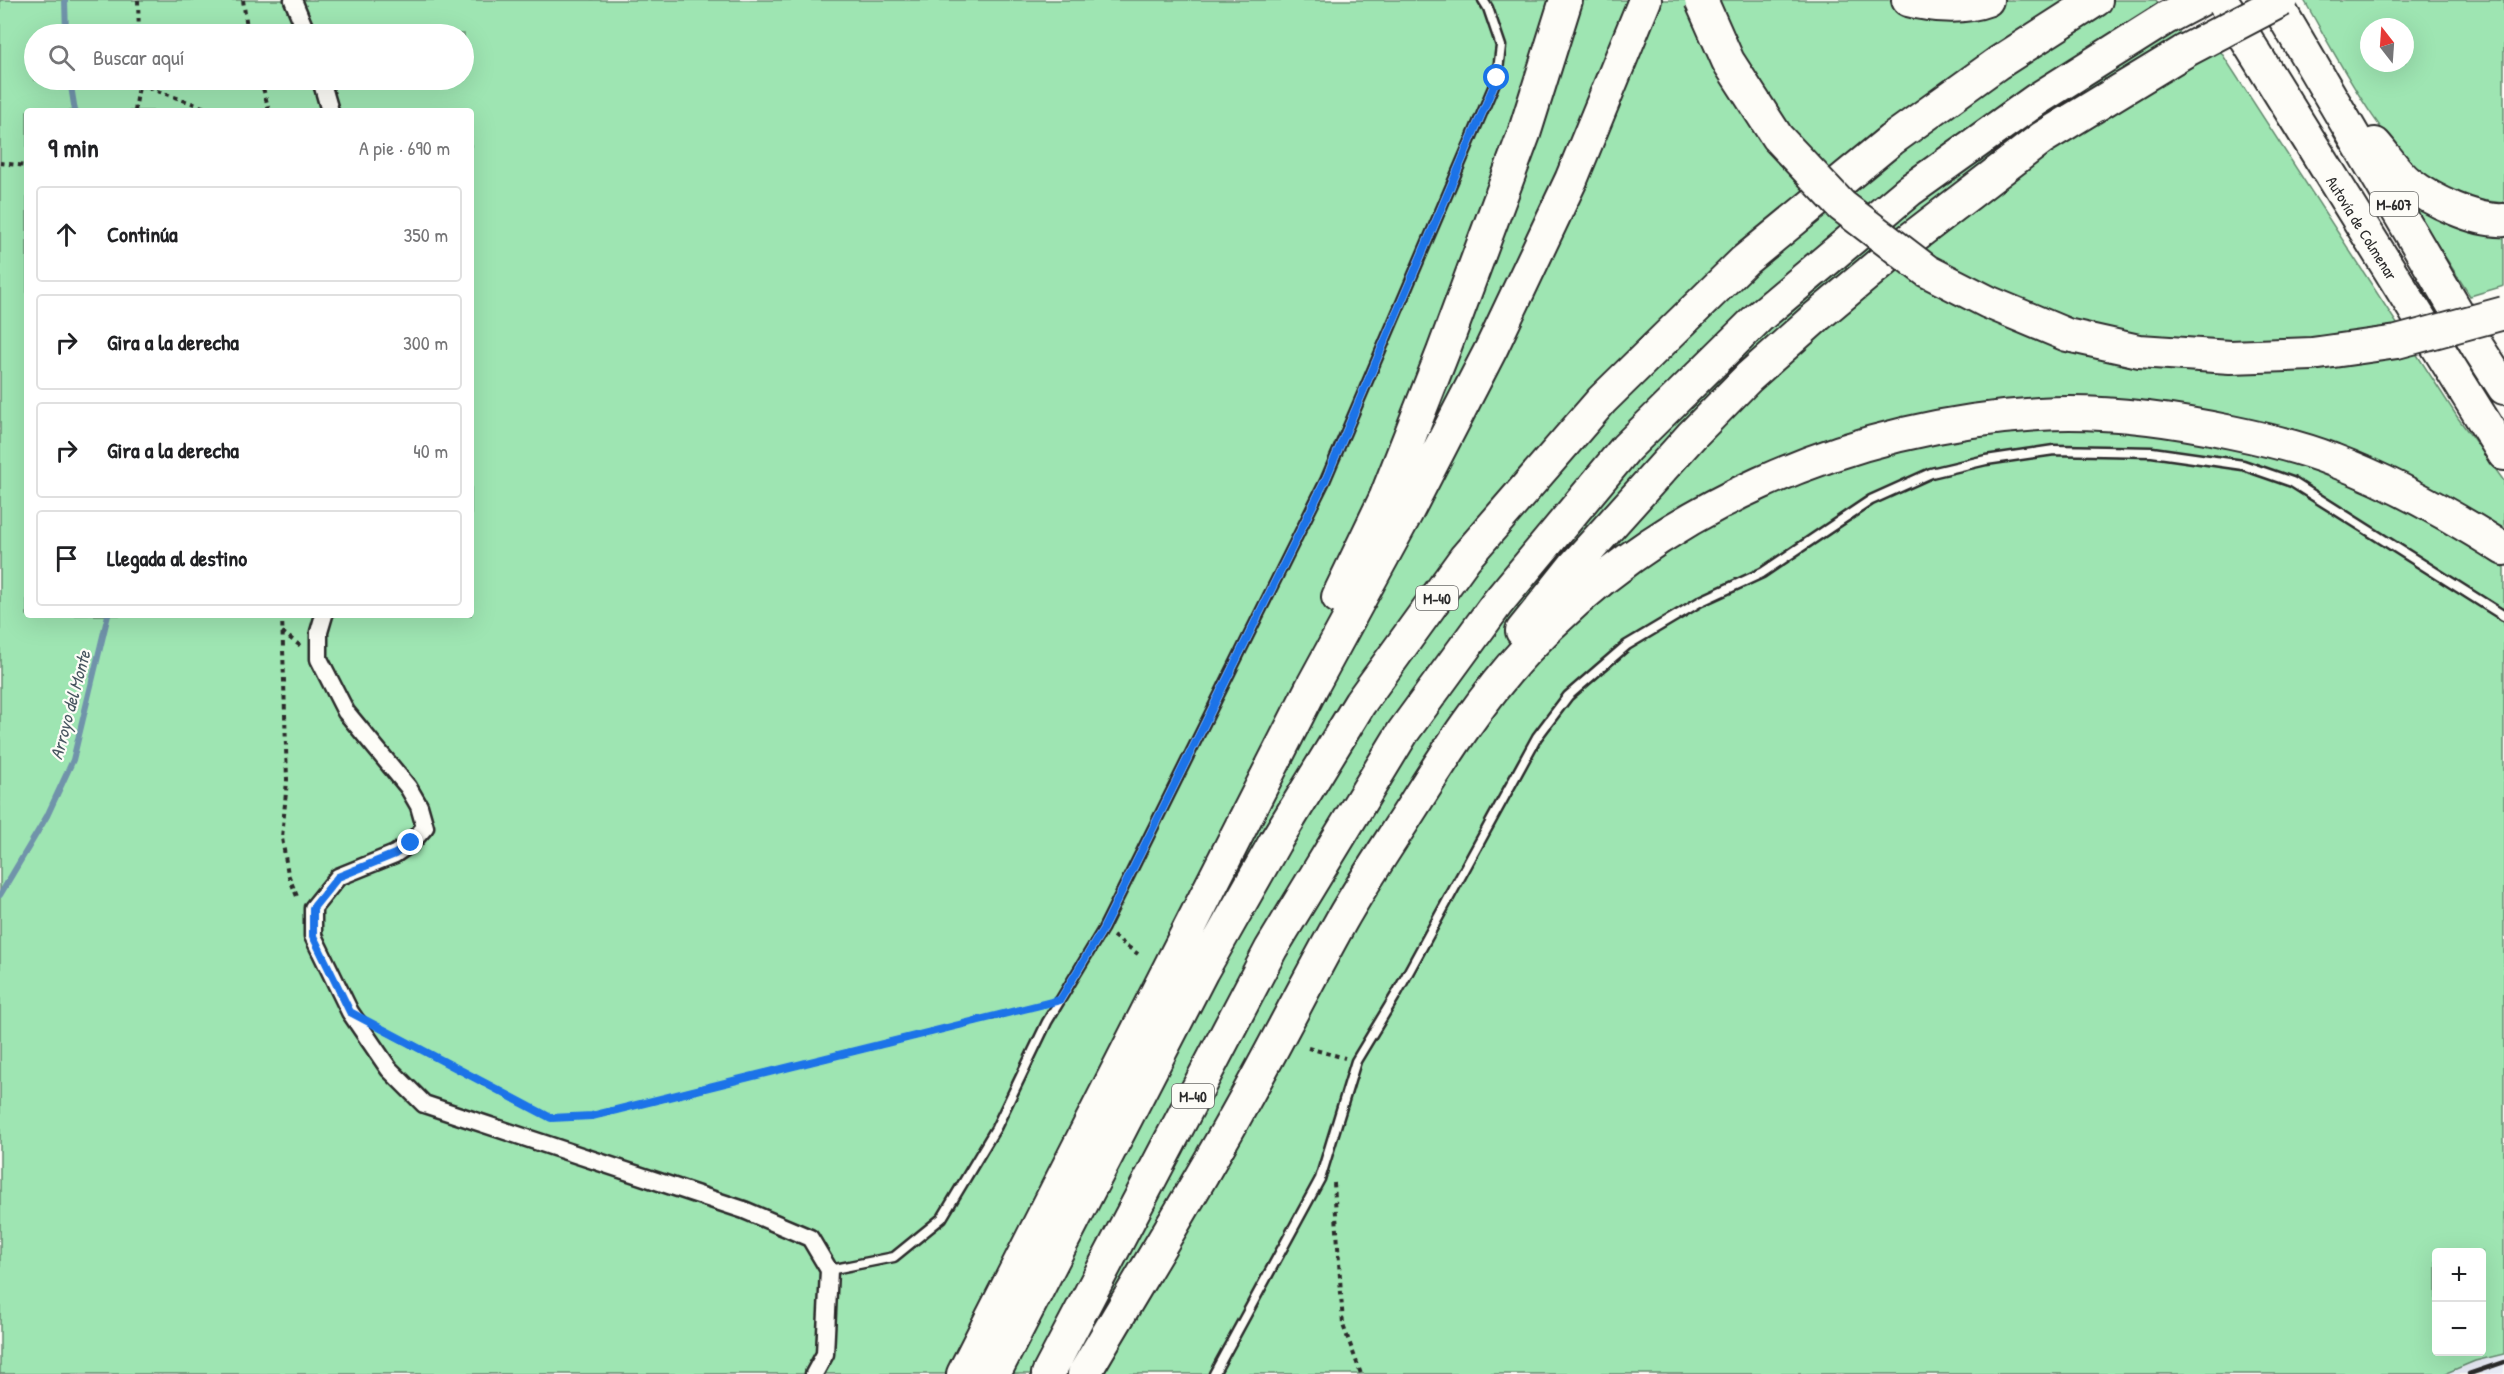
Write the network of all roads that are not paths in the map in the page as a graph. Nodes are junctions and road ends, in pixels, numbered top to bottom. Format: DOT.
graph roads {
  1 [pos="293,0"];
  2 [pos="1483,0"];
  3 [pos="1566,0"];
  4 [pos="1645,0"];
  5 [pos="1701,0"];
  6 [pos="1908,0"];
  7 [pos="1987,0"];
  8 [pos="2096,0"];
  9 [pos="2200,0"];
  10 [pos="2222,0"];
  11 [pos="2280,6"];
  12 [pos="303,24"];
  13 [pos="324,90"];
  14 [pos="329,108"];
  15 [pos="2504,220"];
  16 [pos="2504,313"];
  17 [pos="2504,388"];
  18 [pos="2504,454"];
  19 [pos="2504,549"];
  20 [pos="2504,616"];
  21 [pos="323,618"];
  22 [pos="1180,1209"];
  23 [pos="829,1270"];
  24 [pos="1006,1291"];
  25 [pos="814,1374"];
  26 [pos="963,1374"];
  27 [pos="994,1374"];
  28 [pos="1048,1374"];
  29 [pos="1084,1374"];
  30 [pos="1214,1374"];
  1 -- 12 [label="street"];
  2 -- 23 [label="lane"];
  3 -- 24 [label="highway"];
  4 -- 24 [label="highway"];
  5 -- 16 [label="highway, bridge"];
  6 -- 7 [label="highway"];
  8 -- 27 [label="highway, M-40"];
  9 -- 28 [label="highway, M-40"];
  10 -- 18 [label="highway, Autovía de Colmenar / M-607"];
  11 -- 15 [label="highway"];
  11 -- 17 [label="highway, M-607"];
  11 -- 22 [label="highway, bridge"];
  13 -- 14 [label="street"];
  19 -- 22 [label="highway"];
  20 -- 30 [label="lane"];
  21 -- 23 [label="street"];
  22 -- 29 [label="highway"];
  23 -- 25 [label="street"];
  24 -- 26 [label="highway"];
}
